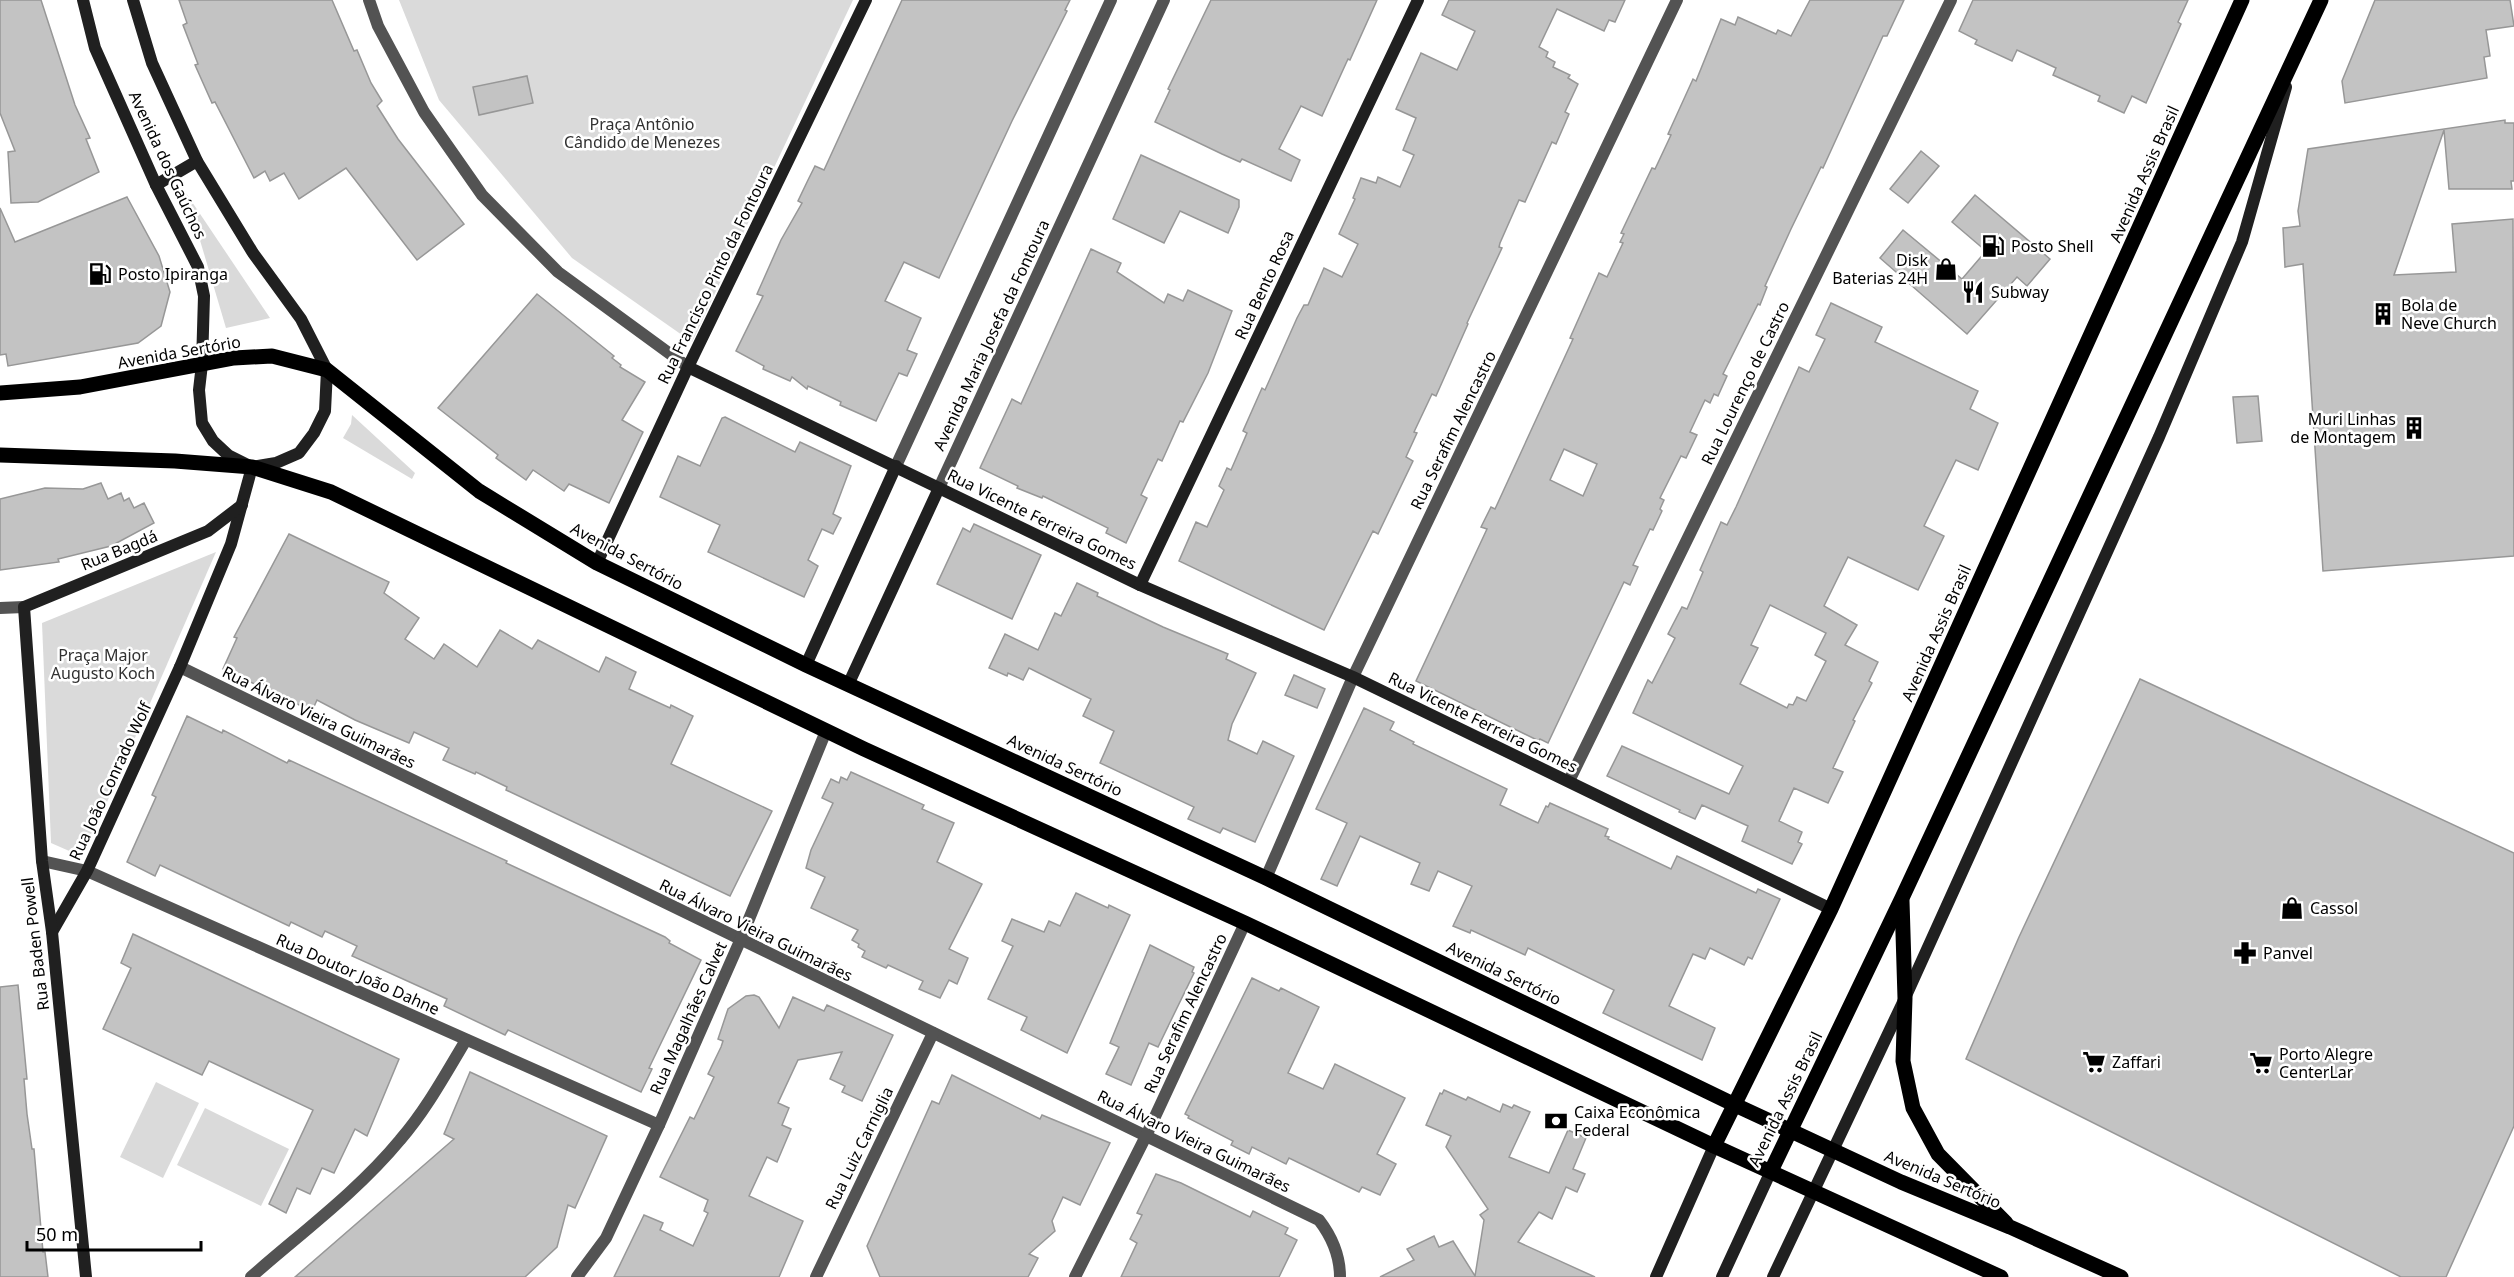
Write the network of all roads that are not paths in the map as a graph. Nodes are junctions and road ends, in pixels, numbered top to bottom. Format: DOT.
graph roads {
  1 [pos="83,0"];
  2 [pos="133,0"];
  3 [pos="369,0"];
  4 [pos="866,0"];
  5 [pos="1111,0"];
  6 [pos="1164,0"];
  7 [pos="1418,0"];
  8 [pos="1677,0"];
  9 [pos="1951,0"];
  10 [pos="2242,0"];
  11 [pos="2321,0"];
  12 [pos="2294,57"];
  13 [pos="197,161"];
  14 [pos="156,185"];
  15 [pos="202,364"];
  16 [pos="688,367"];
  17 [pos="327,370"];
  18 [pos="0,393"];
  19 [pos="0,455"];
  20 [pos="252,466"];
  21 [pos="896,466"];
  22 [pos="939,488"];
  23 [pos="243,505"];
  24 [pos="597,563"];
  25 [pos="1140,585"];
  26 [pos="24,607"];
  27 [pos="0,608"];
  28 [pos="806,665"];
  29 [pos="180,667"];
  30 [pos="1353,677"];
  31 [pos="848,685"];
  32 [pos="826,731"];
  33 [pos="1569,781"];
  34 [pos="42,861"];
  35 [pos="87,871"];
  36 [pos="1266,878"];
  37 [pos="1902,898"];
  38 [pos="1831,909"];
  39 [pos="1245,923"];
  40 [pos="52,932"];
  41 [pos="740,941"];
  42 [pos="1905,998"];
  43 [pos="933,1034"];
  44 [pos="466,1040"];
  45 [pos="1733,1104"];
  46 [pos="659,1125"];
  47 [pos="1790,1131"];
  48 [pos="1146,1136"];
  49 [pos="1714,1146"];
  50 [pos="1832,1151"];
  51 [pos="1771,1171"];
  52 [pos="1814,1190"];
  53 [pos="2010,1227"];
  54 [pos="86,1277"];
  55 [pos="250,1277"];
  56 [pos="577,1277"];
  57 [pos="816,1277"];
  58 [pos="1075,1277"];
  59 [pos="1340,1277"];
  60 [pos="1656,1277"];
  61 [pos="1722,1277"];
  62 [pos="1773,1277"];
  63 [pos="2001,1277"];
  64 [pos="2121,1277"];
  1 -- 14 [label="street, Avenida dos Gaúchos"];
  2 -- 13 [label="street, Avenida dos Gaúchos"];
  3 -- 16 [label="street, Rua Vicente Ferreira Gomes"];
  4 -- 16 [label="street, Rua Francisco Pinto da Fontoura"];
  5 -- 21 [label="street, Avenida Maria Josefa da Fontoura"];
  6 -- 22 [label="street, Avenida Maria Josefa da Fontoura"];
  7 -- 25 [label="street, Rua Bento Rosa"];
  8 -- 30 [label="street, Rua Serafim Alencastro"];
  9 -- 33 [label="street, Rua Lourenço de Castro"];
  10 -- 38 [label="main road, Avenida Assis Brasil"];
  11 -- 12 [label="main road, Avenida Assis Brasil"];
  12 -- 37 [label="main road, Avenida Assis Brasil"];
  12 -- 42 [label="street, Avenida Assis Brasil"];
  13 -- 14 [label="street"];
  13 -- 17 [label="street, Avenida dos Gaúchos"];
  14 -- 15 [label="street, Avenida dos Gaúchos"];
  15 -- 17 [label="main road, Avenida Sertório"];
  15 -- 18 [label="main road, Avenida Sertório"];
  15 -- 20 [label="street, Avenida dos Gaúchos"];
  16 -- 21 [label="street, Rua Vicente Ferreira Gomes"];
  16 -- 24 [label="street, Rua Francisco Pinto da Fontoura"];
  17 -- 20 [label="street"];
  17 -- 24 [label="main road, Avenida Sertório"];
  19 -- 20 [label="main road"];
  20 -- 23 [label="street, Rua João Conrado Wolf"];
  20 -- 32 [label="main road"];
  21 -- 22 [label="street, Rua Vicente Ferreira Gomes"];
  21 -- 28 [label="street, Avenida Maria Josefa da Fontoura"];
  22 -- 25 [label="street, Rua Vicente Ferreira Gomes"];
  22 -- 31 [label="street, Avenida Maria Josefa da Fontoura"];
  23 -- 26 [label="street, Rua Bagdá"];
  23 -- 29 [label="street, Rua João Conrado Wolf"];
  24 -- 28 [label="main road, Avenida Sertório"];
  25 -- 30 [label="street, Rua Vicente Ferreira Gomes"];
  26 -- 27 [label="street, Rua Bagdá"];
  26 -- 34 [label="street, Rua Baden Powell"];
  28 -- 31 [label="main road, Avenida Sertório"];
  29 -- 35 [label="street, Rua João Conrado Wolf"];
  29 -- 41 [label="street, Rua Álvaro Vieira Guimarães"];
  30 -- 33 [label="street, Rua Vicente Ferreira Gomes"];
  30 -- 36 [label="street, Rua Serafim Alencastro"];
  31 -- 36 [label="main road, Avenida Sertório"];
  32 -- 39 [label="main road"];
  32 -- 41 [label="street, Rua Magalhães Calvet"];
  33 -- 38 [label="street, Rua Vicente Ferreira Gomes"];
  34 -- 35 [label="street, Rua Doutor João Dahne"];
  34 -- 40 [label="street, Rua Baden Powell"];
  35 -- 40 [label="street, Rua João Conrado Wolf"];
  35 -- 44 [label="street, Rua Doutor João Dahne"];
  36 -- 45 [label="main road, Avenida Sertório"];
  37 -- 42 [label="main road"];
  37 -- 47 [label="main road, Avenida Assis Brasil"];
  38 -- 45 [label="main road, Avenida Assis Brasil"];
  39 -- 48 [label="street, Rua Serafim Alencastro"];
  39 -- 49 [label="main road"];
  40 -- 54 [label="street, Rua Baden Powell"];
  41 -- 43 [label="street, Rua Álvaro Vieira Guimarães"];
  41 -- 46 [label="street, Rua Magalhães Calvet"];
  42 -- 50 [label="street, Avenida Assis Brasil"];
  42 -- 53 [label="main road"];
  43 -- 48 [label="street, Rua Álvaro Vieira Guimarães"];
  43 -- 57 [label="street, Rua Luiz Carniglia"];
  44 -- 46 [label="street, Rua Doutor João Dahne"];
  44 -- 55 [label="street"];
  45 -- 47 [label="main road, Avenida Sertório"];
  45 -- 49 [label="main road, Avenida Assis Brasil"];
  46 -- 56 [label="street, Rua Magalhães Calvet"];
  47 -- 50 [label="main road, Avenida Sertório"];
  47 -- 51 [label="main road, Avenida Assis Brasil"];
  48 -- 58 [label="street, Rua Serafim Alencastro"];
  48 -- 59 [label="street, Rua Álvaro Vieira Guimarães"];
  49 -- 51 [label="main road"];
  49 -- 60 [label="street, Avenida Assis Brasil"];
  50 -- 52 [label="street, Avenida Assis Brasil"];
  50 -- 53 [label="main road, Avenida Sertório"];
  51 -- 52 [label="main road"];
  51 -- 61 [label="street, Avenida Assis Brasil"];
  52 -- 62 [label="street, Avenida Assis Brasil"];
  52 -- 63 [label="main road"];
  53 -- 64 [label="main road, Avenida Sertório"];
}
